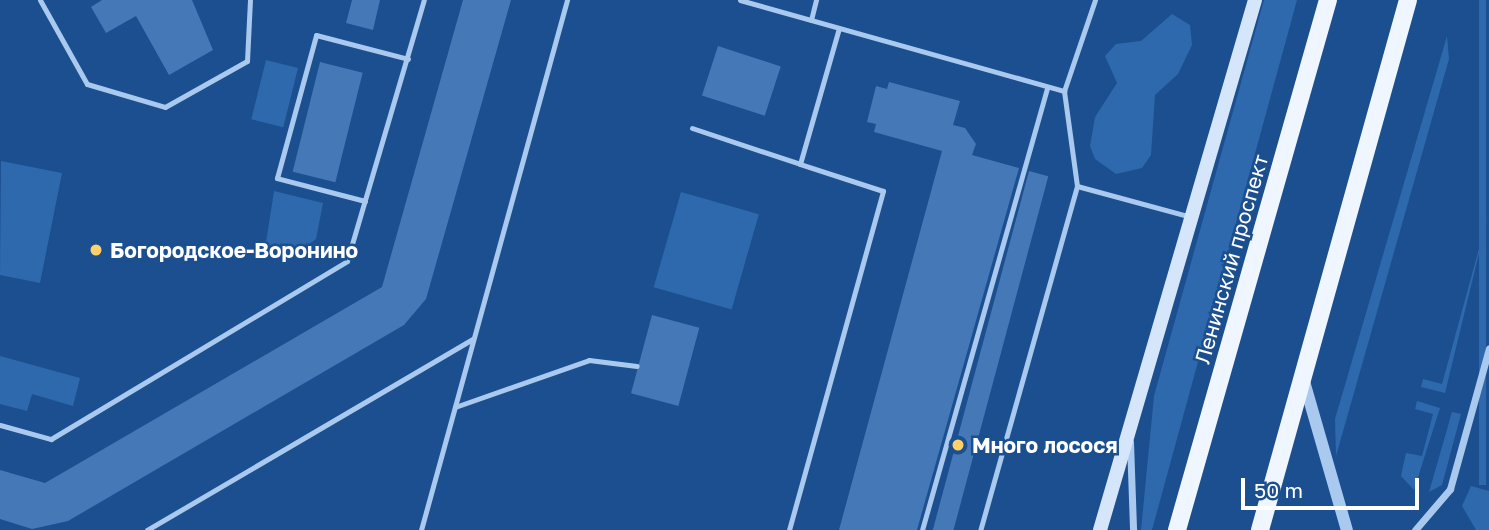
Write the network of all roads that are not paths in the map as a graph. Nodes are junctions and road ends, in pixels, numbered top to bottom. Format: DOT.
graph roads {
  1 [pos="40,0"];
  2 [pos="250,0"];
  3 [pos="424,0"];
  4 [pos="567,0"];
  5 [pos="740,0"];
  6 [pos="816,0"];
  7 [pos="1095,0"];
  8 [pos="1255,0"];
  9 [pos="1328,0"];
  10 [pos="1408,0"];
  11 [pos="811,20"];
  12 [pos="839,28"];
  13 [pos="408,59"];
  14 [pos="1048,86"];
  15 [pos="1064,91"];
  16 [pos="692,128"];
  17 [pos="800,164"];
  18 [pos="1077,186"];
  19 [pos="365,201"];
  20 [pos="1194,218"];
  21 [pos="473,339"];
  22 [pos="1489,348"];
  23 [pos="637,366"];
  24 [pos="1302,374"];
  25 [pos="455,407"];
  26 [pos="0,425"];
  27 [pos="1130,428"];
  28 [pos="147,530"];
  29 [pos="421,530"];
  30 [pos="789,530"];
  31 [pos="922,530"];
  32 [pos="980,530"];
  33 [pos="1100,530"];
  34 [pos="1133,530"];
  35 [pos="1177,530"];
  36 [pos="1260,530"];
  37 [pos="1347,530"];
  38 [pos="1415,530"];
  1 -- 2 [label="lane"];
  3 -- 13 [label="lane"];
  4 -- 21 [label="lane"];
  5 -- 11 [label="lane"];
  6 -- 11 [label="lane"];
  7 -- 15 [label="lane"];
  8 -- 20 [label="main road"];
  9 -- 35 [label="main road, Ленинский проспект"];
  10 -- 24 [label="main road"];
  11 -- 12 [label="lane"];
  12 -- 14 [label="lane"];
  12 -- 17 [label="lane"];
  13 -- 19 [label="lane"];
  13 -- 19 [label="lane"];
  14 -- 15 [label="lane"];
  14 -- 31 [label="lane"];
  15 -- 18 [label="lane"];
  16 -- 17 [label="lane"];
  17 -- 30 [label="lane"];
  18 -- 20 [label="lane"];
  18 -- 32 [label="lane"];
  19 -- 26 [label="lane"];
  20 -- 27 [label="main road"];
  21 -- 25 [label="lane"];
  21 -- 28 [label="lane"];
  22 -- 38 [label="street"];
  23 -- 25 [label="lane"];
  24 -- 36 [label="main road"];
  24 -- 37 [label="street"];
  25 -- 29 [label="lane"];
  27 -- 33 [label="main road"];
  27 -- 34 [label="street"];
}
